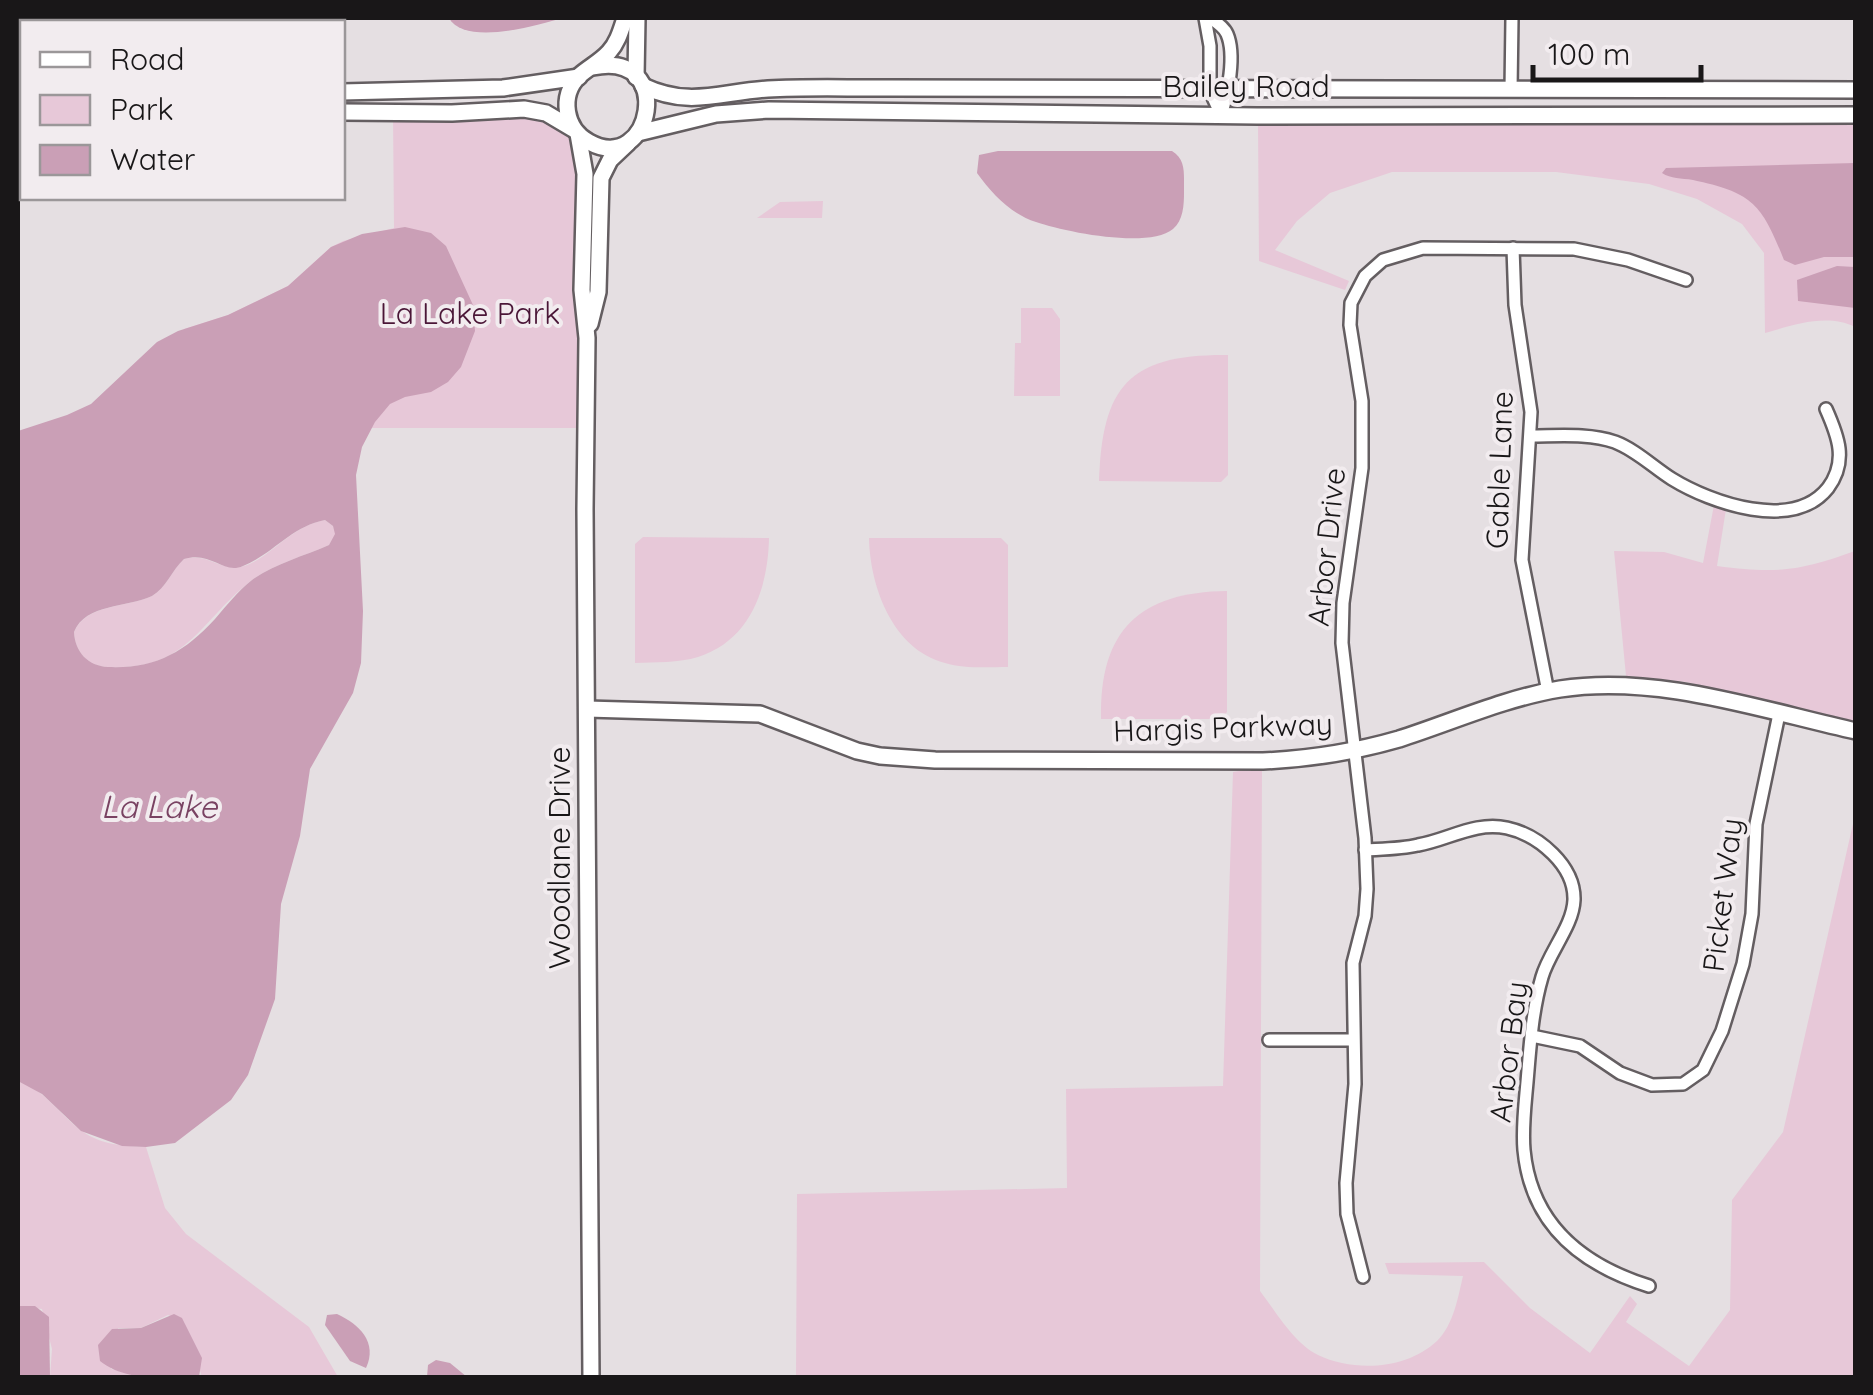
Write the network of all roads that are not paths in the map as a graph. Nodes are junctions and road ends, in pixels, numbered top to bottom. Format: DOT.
graph roads {
  1 [pos="625,18"];
  2 [pos="637,18"];
  3 [pos="1207,18"];
  4 [pos="1512,18"];
  5 [pos="586,72"];
  6 [pos="640,81"];
  7 [pos="1210,90"];
  8 [pos="1511,90"];
  9 [pos="1856,90"];
  10 [pos="1230,91"];
  11 [pos="345,92"];
  12 [pos="345,112"];
  13 [pos="1221,114"];
  14 [pos="1856,116"];
  15 [pos="576,132"];
  16 [pos="636,135"];
  17 [pos="1513,248"];
  18 [pos="1686,280"];
  19 [pos="587,338"];
  20 [pos="1826,409"];
  21 [pos="1531,436"];
  22 [pos="1548,692"];
  23 [pos="587,709"];
  24 [pos="1779,714"];
  25 [pos="1856,731"];
  26 [pos="1354,750"];
  27 [pos="1366,850"];
  28 [pos="1532,1036"];
  29 [pos="1269,1040"];
  30 [pos="1352,1040"];
  31 [pos="1363,1276"];
  32 [pos="1649,1286"];
  33 [pos="591,1378"];
  1 -- 5 [label="main road"];
  2 -- 6 [label="main road"];
  3 -- 7 [label="street"];
  3 -- 10 [label="street"];
  4 -- 8 [label="street"];
  5 -- 6 [label="main road"];
  5 -- 11 [label="main road"];
  5 -- 15 [label="main road"];
  6 -- 7 [label="main road, Bailey Road"];
  6 -- 16 [label="main road"];
  7 -- 10 [label="main road, Bailey Road"];
  7 -- 13 [label="street"];
  8 -- 9 [label="main road, Bailey Road"];
  8 -- 10 [label="main road, Bailey Road"];
  10 -- 13 [label="street"];
  12 -- 15 [label="main road"];
  13 -- 14 [label="main road, Bailey Road"];
  13 -- 16 [label="main road, Bailey Road"];
  15 -- 16 [label="main road"];
  15 -- 19 [label="main road, Woodlane Drive"];
  16 -- 19 [label="main road, Woodlane Drive"];
  17 -- 18 [label="street, Arbor Drive"];
  17 -- 21 [label="street, Gable Lane"];
  17 -- 26 [label="street, Arbor Drive"];
  19 -- 23 [label="main road, Woodlane Drive"];
  20 -- 21 [label="street"];
  21 -- 22 [label="street, Gable Lane"];
  22 -- 24 [label="main road, Hargis Parkway"];
  22 -- 26 [label="main road, Hargis Parkway"];
  23 -- 26 [label="main road, Hargis Parkway"];
  23 -- 33 [label="main road, Woodlane Drive"];
  24 -- 25 [label="main road, Hargis Parkway"];
  24 -- 28 [label="street, Picket Way"];
  26 -- 27 [label="street, Arbor Drive"];
  27 -- 28 [label="street, Arbor Bay"];
  27 -- 30 [label="street, Arbor Drive"];
  28 -- 32 [label="street, Arbor Bay"];
  29 -- 30 [label="street"];
  30 -- 31 [label="street, Arbor Drive"];
}
